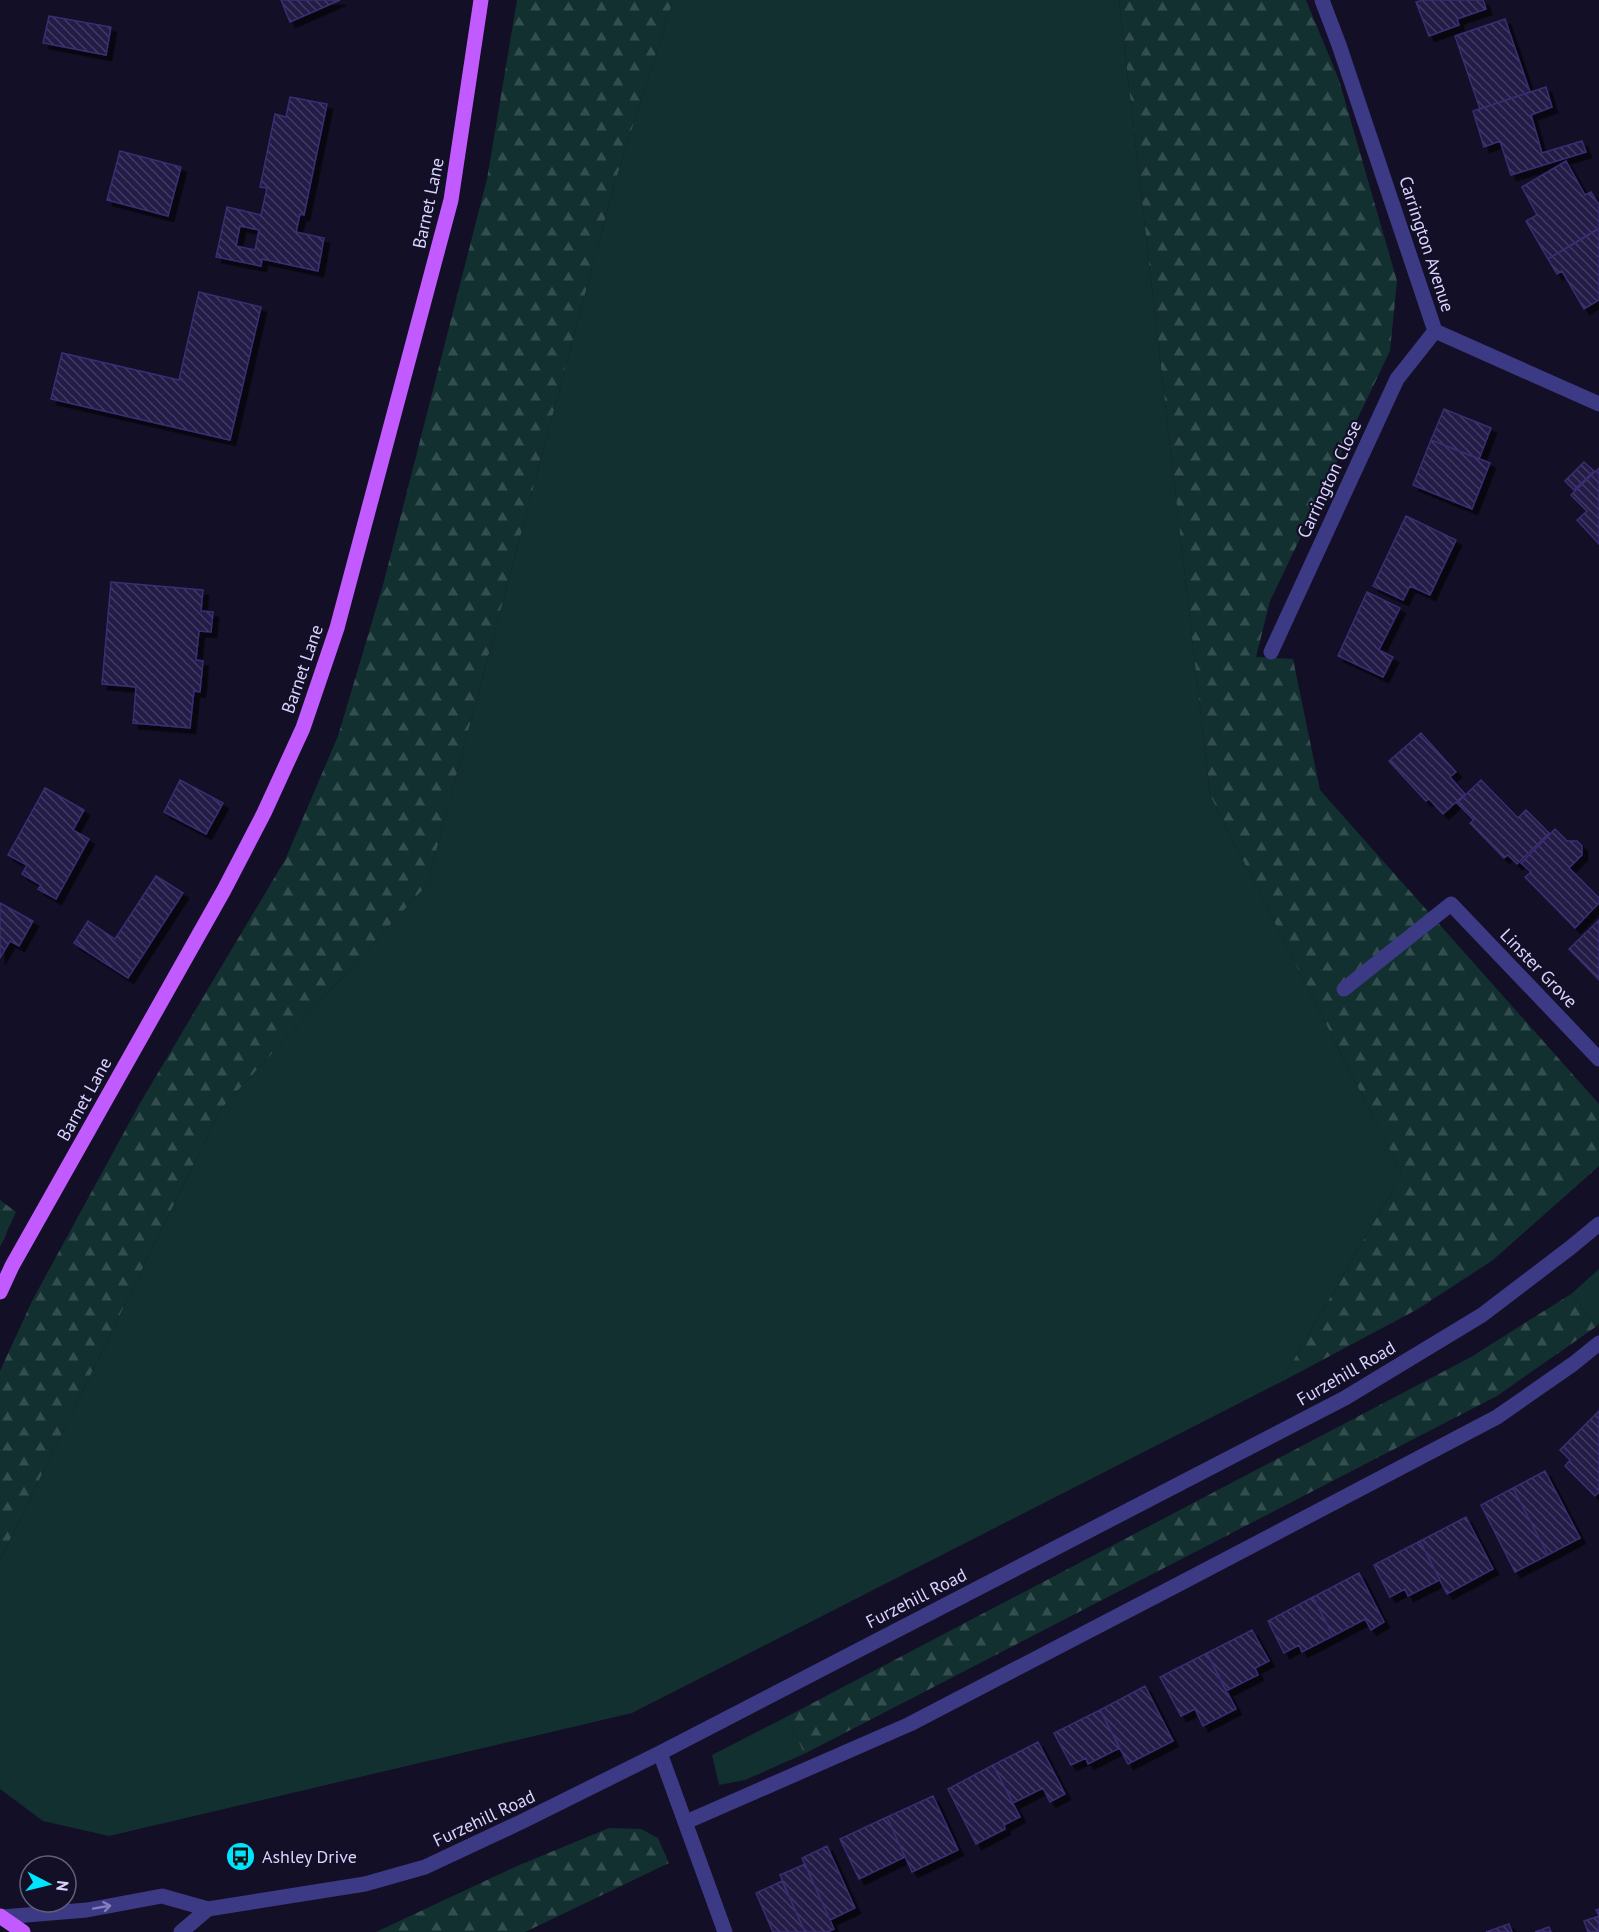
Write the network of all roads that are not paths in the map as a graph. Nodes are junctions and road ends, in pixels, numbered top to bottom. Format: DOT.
graph roads {
  1 [pos="481,0"];
  2 [pos="1322,0"];
  3 [pos="1435,331"];
  4 [pos="1599,404"];
  5 [pos="1271,652"];
  6 [pos="1344,989"];
  7 [pos="1599,1059"];
  8 [pos="1599,1224"];
  9 [pos="0,1292"];
  10 [pos="1599,1343"];
  11 [pos="660,1753"];
  12 [pos="686,1822"];
  13 [pos="208,1910"];
  14 [pos="1,1917"];
  15 [pos="23,1932"];
  16 [pos="181,1932"];
  17 [pos="725,1932"];
  1 -- 9 [label="main road, Barnet Lane"];
  2 -- 3 [label="street, Carrington Avenue"];
  3 -- 4 [label="street, Carrington Avenue"];
  3 -- 5 [label="street, Carrington Close"];
  6 -- 7 [label="street, Linster Grove"];
  8 -- 11 [label="street, Furzehill Road"];
  10 -- 12 [label="street"];
  11 -- 12 [label="street"];
  11 -- 13 [label="street, Furzehill Road"];
  12 -- 17 [label="street"];
  14 -- 13 [label="street, Furzehill Road, one-way"];
  13 -- 16 [label="street, Furzehill Road"];
  14 -- 15 [label="main road"];
}
